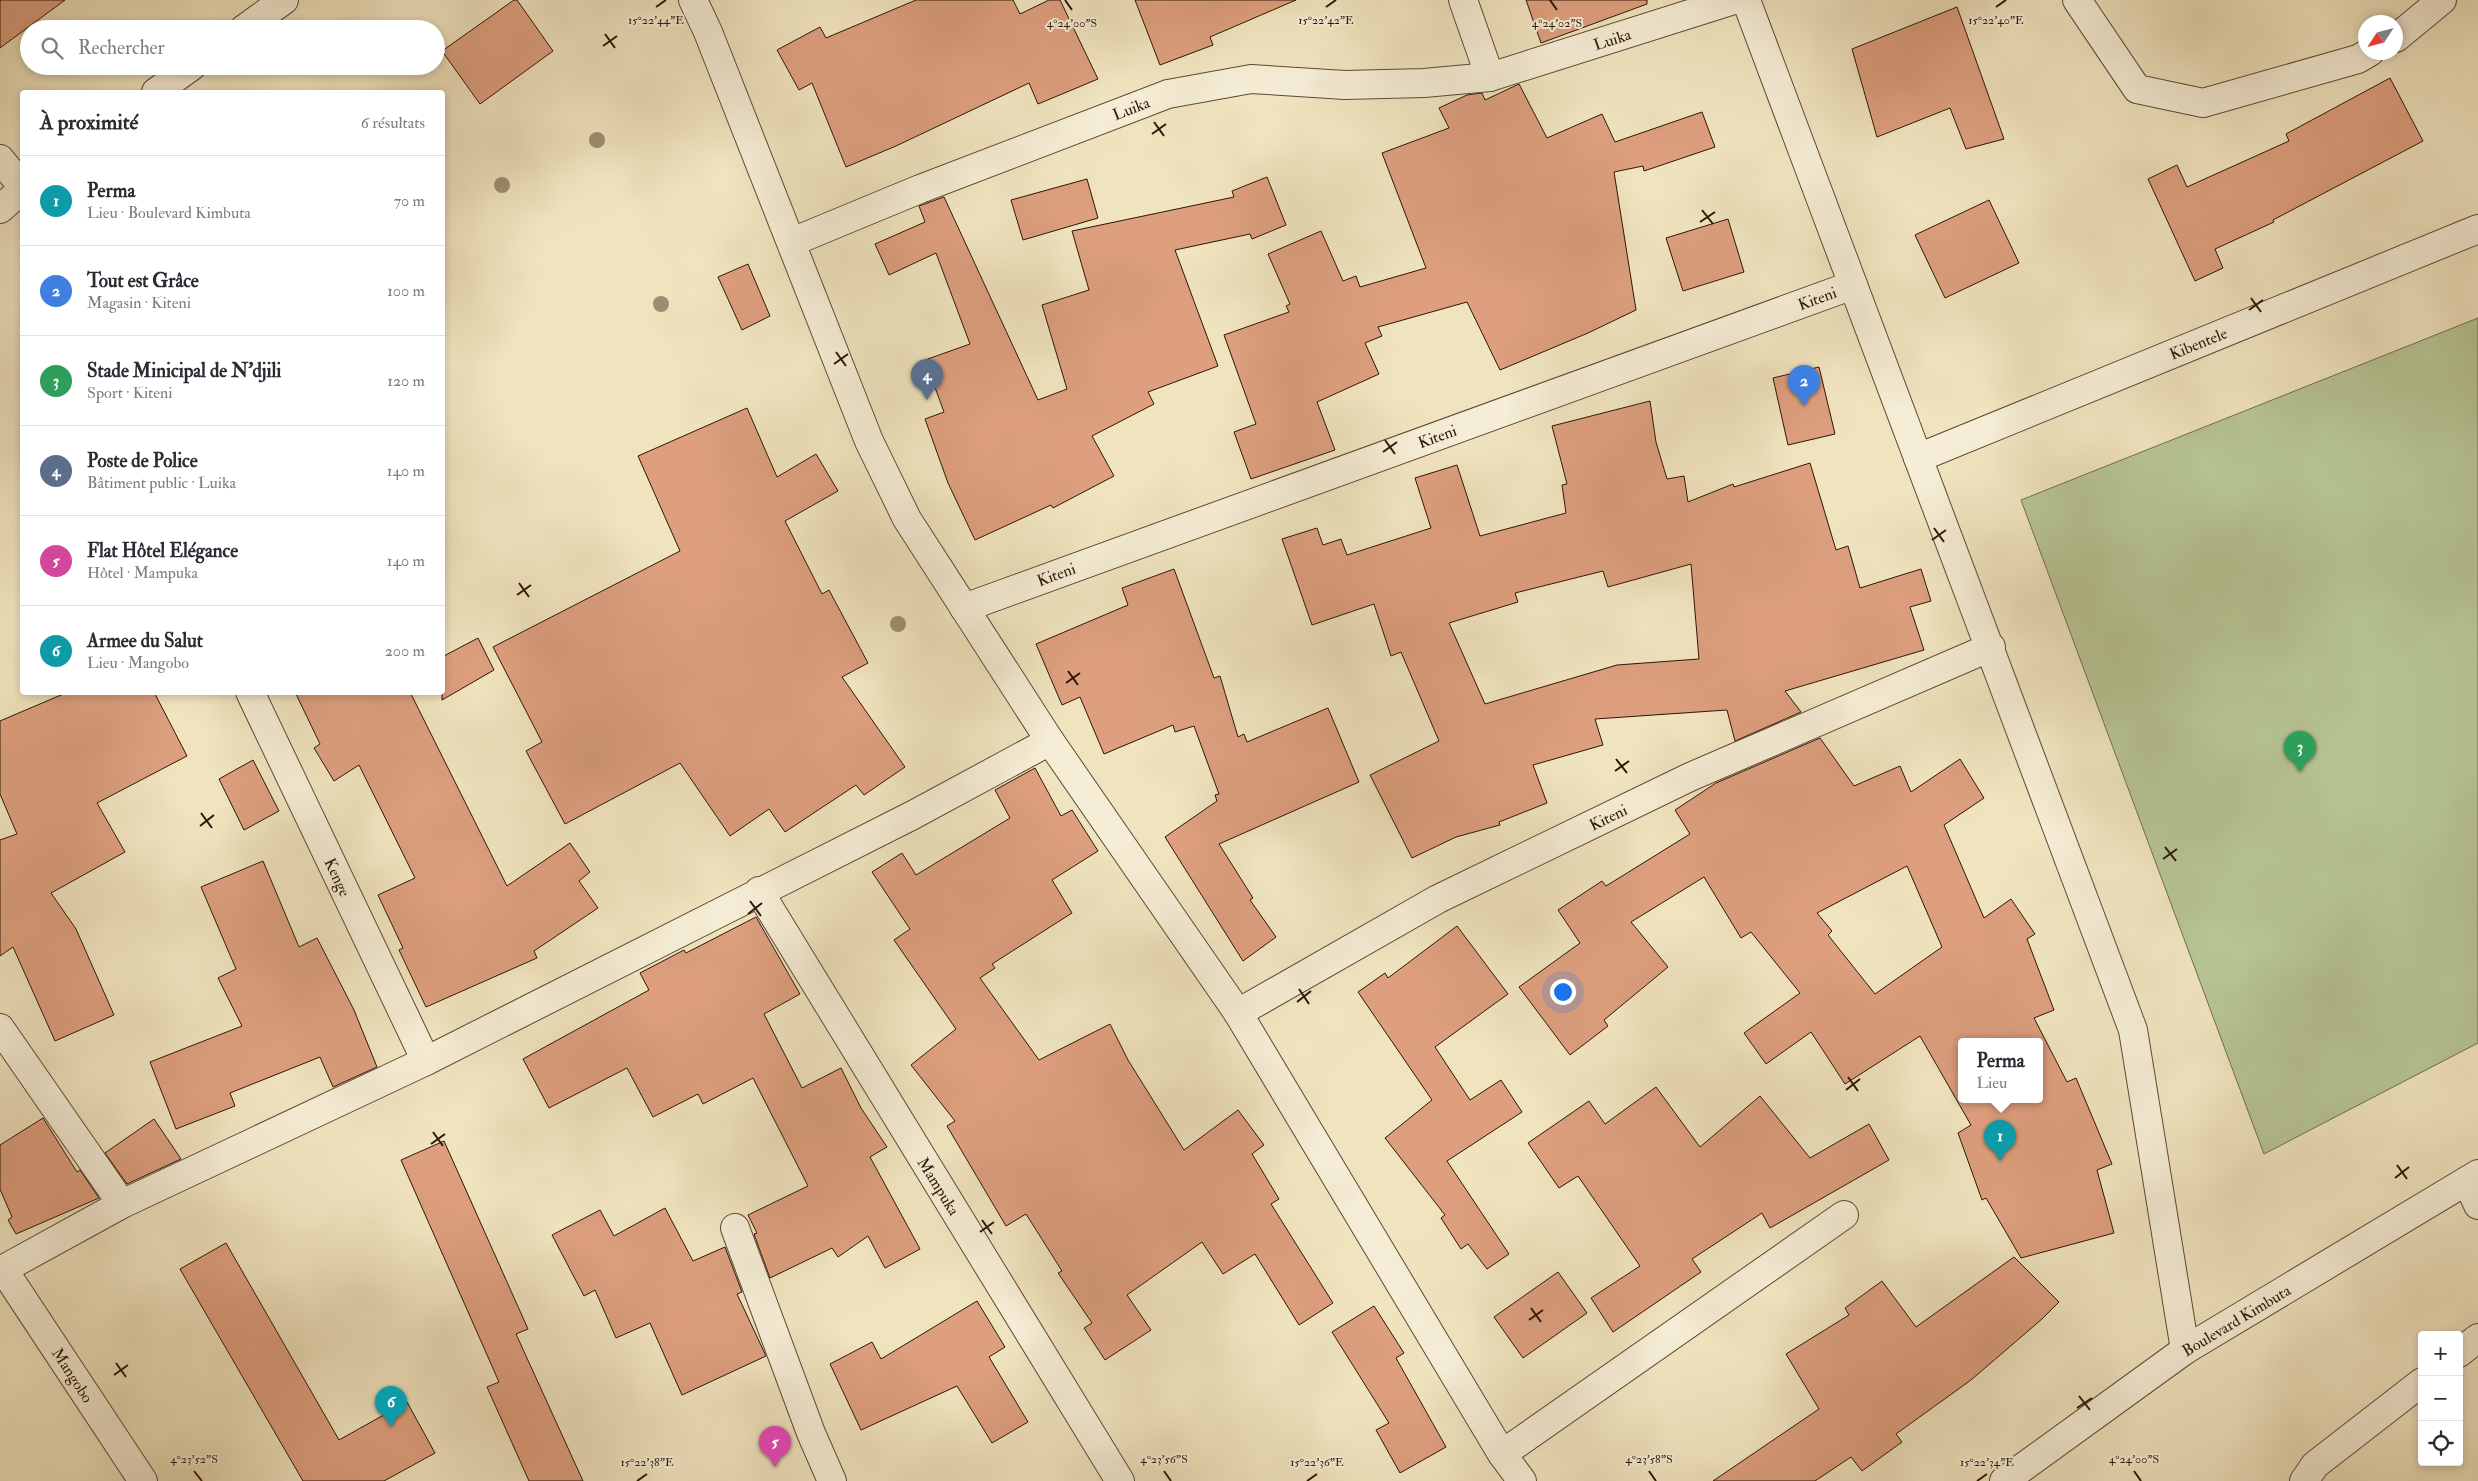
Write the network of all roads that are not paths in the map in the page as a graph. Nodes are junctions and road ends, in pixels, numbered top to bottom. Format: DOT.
graph roads {
  1 [pos="284,0"];
  2 [pos="693,0"];
  3 [pos="1462,0"];
  4 [pos="1734,0"];
  5 [pos="1746,0"];
  6 [pos="2077,0"];
  7 [pos="2442,0"];
  8 [pos="256,20"];
  9 [pos="2403,32"];
  10 [pos="2358,59"];
  11 [pos="180,75"];
  12 [pos="1490,77"];
  13 [pos="159,90"];
  14 [pos="0,159"];
  15 [pos="16,200"];
  16 [pos="2478,228"];
  17 [pos="792,242"];
  18 [pos="1853,285"];
  19 [pos="1918,458"];
  20 [pos="964,608"];
  21 [pos="1991,647"];
  22 [pos="251,695"];
  23 [pos="1050,741"];
  24 [pos="759,891"];
  25 [pos="1238,1013"];
  26 [pos="0,1028"];
  27 [pos="426,1061"];
  28 [pos="2472,1177"];
  29 [pos="122,1204"];
  30 [pos="2478,1205"];
  31 [pos="1844,1215"];
  32 [pos="735,1228"];
  33 [pos="1,1270"];
  34 [pos="2478,1338"];
  35 [pos="2185,1350"];
  36 [pos="2463,1350"];
  37 [pos="2418,1385"];
  38 [pos="1502,1454"];
  39 [pos="143,1481"];
  40 [pos="832,1481"];
  41 [pos="1120,1481"];
  42 [pos="1522,1481"];
  43 [pos="2004,1481"];
  44 [pos="2304,1481"];
  1 -- 8 [label="street"];
  2 -- 17 [label="street"];
  3 -- 12 [label="street"];
  4 -- 12 [label="street, Luika"];
  5 -- 18 [label="street"];
  6 -- 10 [label="street"];
  7 -- 9 [label="street"];
  11 -- 13 [label="street"];
  12 -- 17 [label="street, Luika"];
  14 -- 15 [label="street"];
  16 -- 19 [label="street, Kibentele"];
  17 -- 20 [label="street"];
  18 -- 19 [label="street"];
  18 -- 20 [label="street, Kiteni"];
  19 -- 21 [label="street"];
  20 -- 23 [label="street"];
  21 -- 25 [label="street, Kiteni"];
  21 -- 35 [label="street"];
  22 -- 27 [label="street, Kenge"];
  23 -- 24 [label="street"];
  23 -- 25 [label="street"];
  24 -- 27 [label="street"];
  24 -- 41 [label="street, Mampuka"];
  25 -- 38 [label="street"];
  26 -- 29 [label="street"];
  27 -- 29 [label="street"];
  28 -- 30 [label="street"];
  28 -- 35 [label="street, Boulevard Kimbuta"];
  29 -- 33 [label="street"];
  31 -- 38 [label="street"];
  32 -- 40 [label="street"];
  33 -- 39 [label="street, Mangobo"];
  34 -- 36 [label="street"];
  35 -- 43 [label="street, Boulevard Kimbuta"];
  37 -- 44 [label="street"];
  38 -- 42 [label="street"];
}
